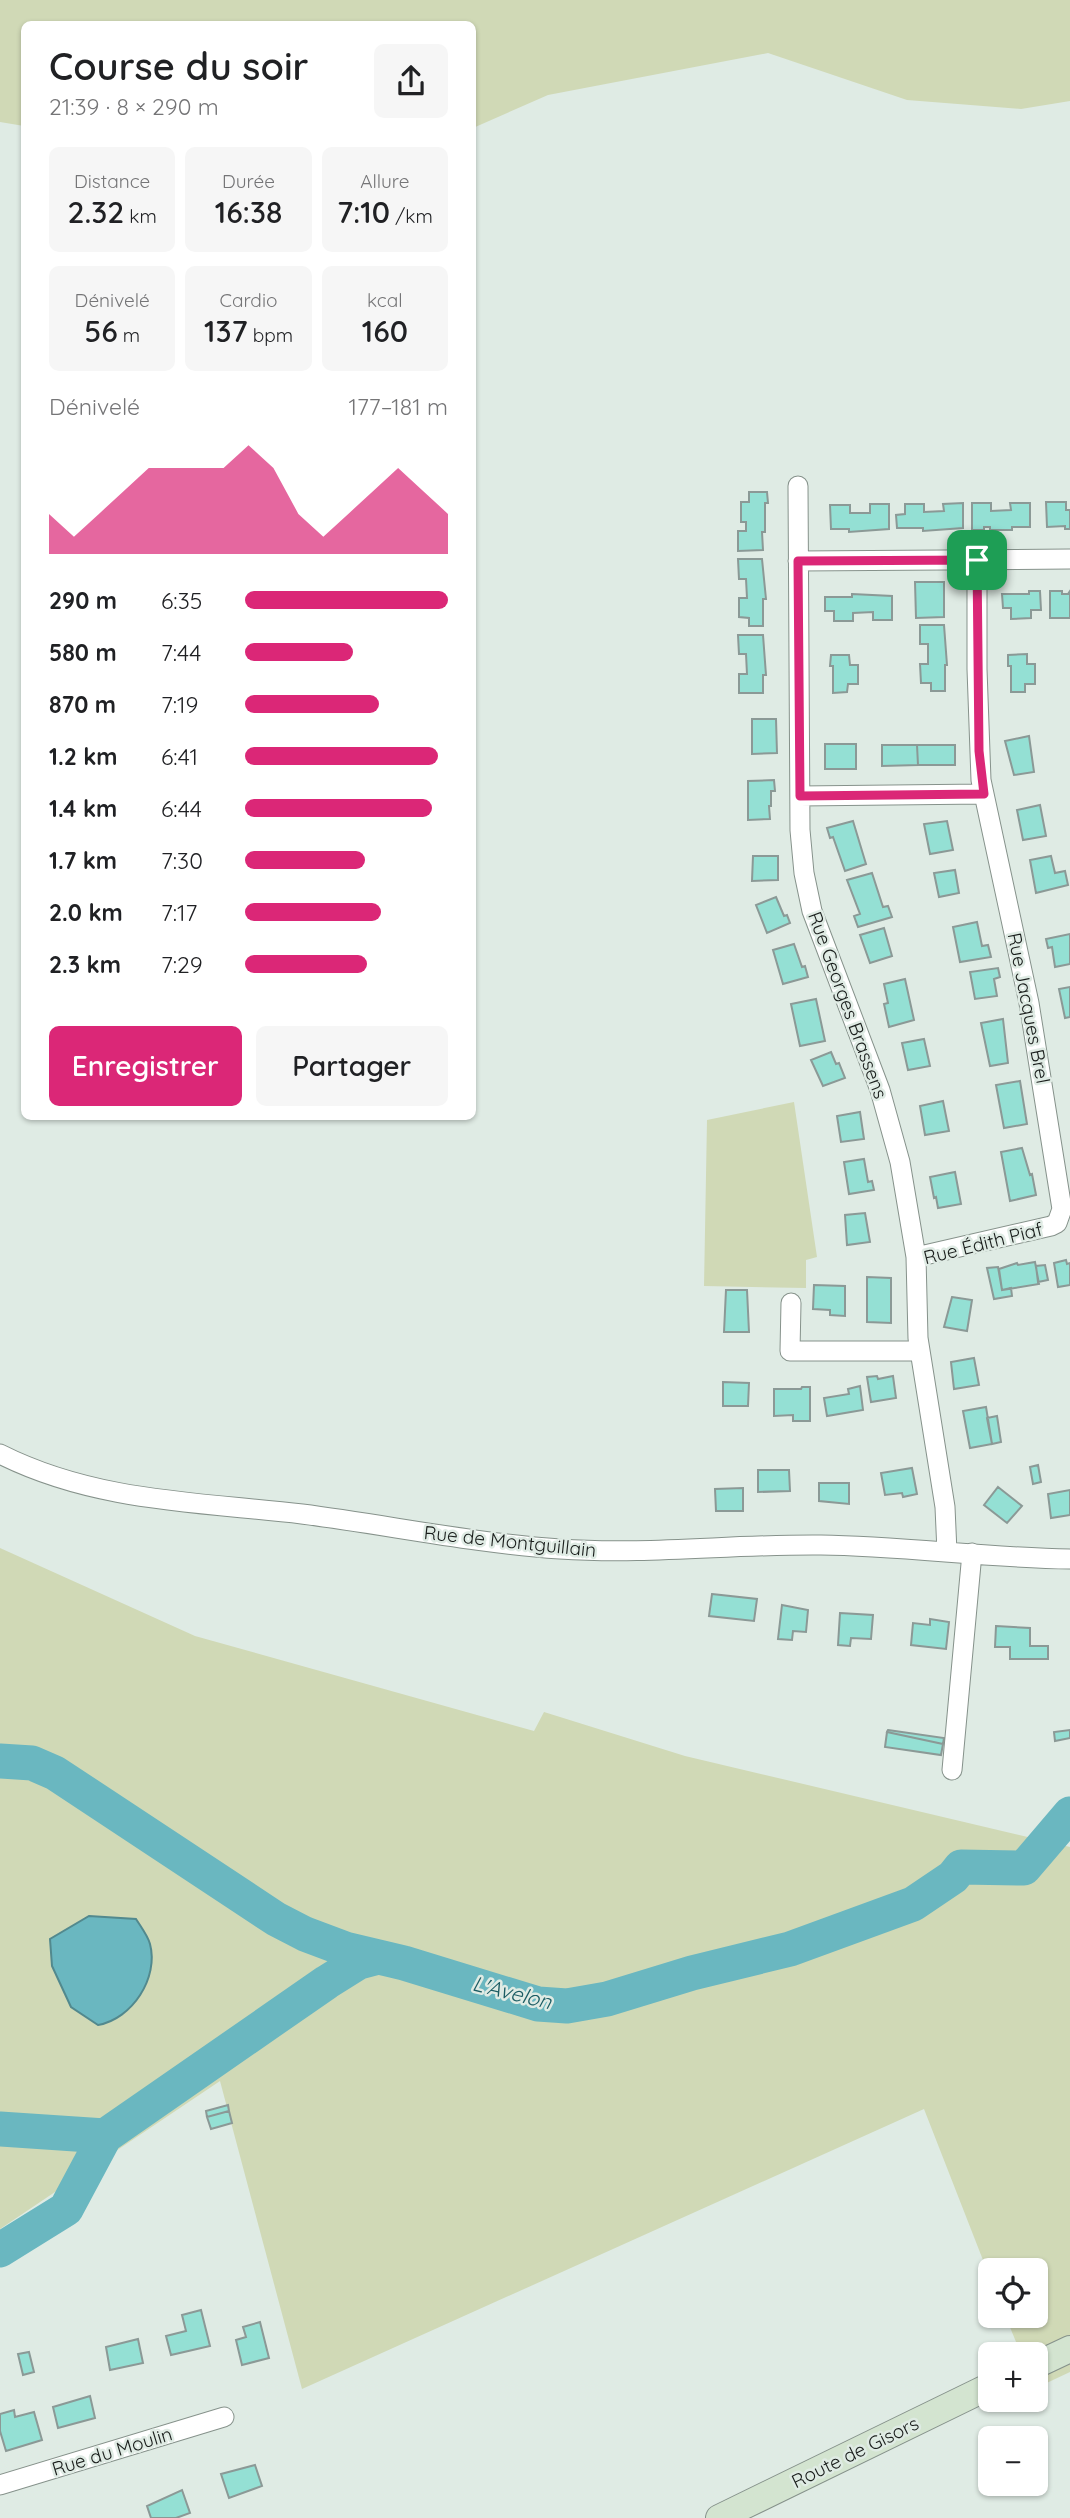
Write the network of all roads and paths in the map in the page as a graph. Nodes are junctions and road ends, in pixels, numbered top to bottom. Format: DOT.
graph roads {
  1 [pos="798,486"];
  2 [pos="1070,559"];
  3 [pos="977,560"];
  4 [pos="798,561"];
  5 [pos="984,794"];
  6 [pos="800,796"];
  7 [pos="1057,1223"];
  8 [pos="916,1257"];
  9 [pos="791,1303"];
  10 [pos="920,1351"];
  11 [pos="0,1454"];
  12 [pos="947,1552"];
  13 [pos="972,1553"];
  14 [pos="1070,1559"];
  15 [pos="952,1770"];
  16 [pos="1070,2348"];
  17 [pos="1048,2359"];
  18 [pos="978,2392"];
  19 [pos="224,2417"];
  20 [pos="0,2485"];
  21 [pos="719,2518"];
  1 -- 4 [label="street, Rue Georges Brassens"];
  2 -- 3 [label="street"];
  3 -- 4 [label="street"];
  3 -- 5 [label="street, Rue Jacques Brel"];
  4 -- 6 [label="street, Rue Georges Brassens"];
  5 -- 6 [label="street"];
  5 -- 7 [label="street, Rue Jacques Brel"];
  6 -- 8 [label="street, Rue Georges Brassens"];
  7 -- 8 [label="street, Rue Édith Piaf"];
  8 -- 10 [label="street, Rue Édith Piaf"];
  9 -- 10 [label="street"];
  10 -- 12 [label="street, Rue Édith Piaf"];
  11 -- 12 [label="street, Rue de Montguillain"];
  12 -- 13 [label="street, Rue de Montguillain"];
  13 -- 14 [label="street, Rue de Montguillain"];
  13 -- 15 [label="street"];
  16 -- 17 [label="main road"];
  18 -- 21 [label="main road, Route de Gisors"];
  19 -- 20 [label="street, Rue du Moulin"];
}
